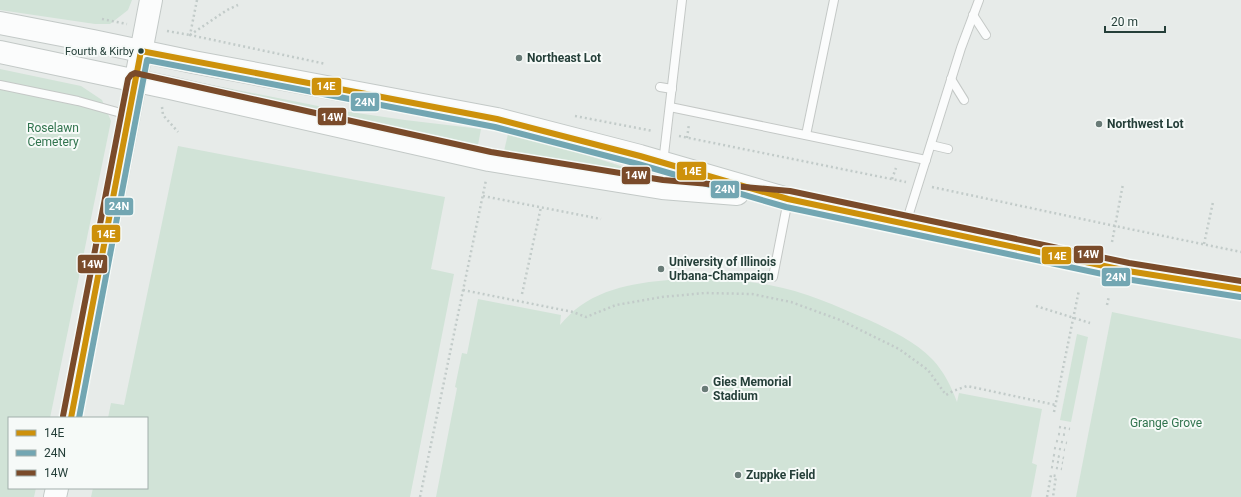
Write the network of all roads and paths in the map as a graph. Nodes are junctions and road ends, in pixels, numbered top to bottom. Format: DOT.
graph roads {
  1 [pos="151,0"];
  2 [pos="197,0"];
  3 [pos="682,0"];
  4 [pos="834,0"];
  5 [pos="980,0"];
  6 [pos="238,5"];
  7 [pos="973,15"];
  8 [pos="0,23"];
  9 [pos="190,35"];
  10 [pos="986,35"];
  11 [pos="141,51"];
  12 [pos="0,52"];
  13 [pos="330,64"];
  14 [pos="951,80"];
  15 [pos="136,81"];
  16 [pos="0,86"];
  17 [pos="660,87"];
  18 [pos="672,89"];
  19 [pos="964,100"];
  20 [pos="670,107"];
  21 [pos="162,108"];
  22 [pos="568,114"];
  23 [pos="129,115"];
  24 [pos="178,132"];
  25 [pos="666,134"];
  26 [pos="806,135"];
  27 [pos="931,145"];
  28 [pos="948,149"];
  29 [pos="926,160"];
  30 [pos="663,163"];
  31 [pos="486,176"];
  32 [pos="918,184"];
  33 [pos="1123,184"];
  34 [pos="482,196"];
  35 [pos="788,199"];
  36 [pos="1212,202"];
  37 [pos="541,207"];
  38 [pos="601,219"];
  39 [pos="906,224"];
  40 [pos="1115,226"];
  41 [pos="1112,242"];
  42 [pos="1204,244"];
  43 [pos="1241,252"];
  44 [pos="773,277"];
  45 [pos="1241,289"];
  46 [pos="464,290"];
  47 [pos="1079,290"];
  48 [pos="522,294"];
  49 [pos="1109,296"];
  50 [pos="1108,305"];
  51 [pos="1036,306"];
  52 [pos="1074,318"];
  53 [pos="1090,323"];
  54 [pos="1056,405"];
  55 [pos="1054,412"];
  56 [pos="71,417"];
  57 [pos="1059,427"];
  58 [pos="1070,429"];
  59 [pos="1058,434"];
  60 [pos="1068,435"];
  61 [pos="1056,441"];
  62 [pos="1067,443"];
  63 [pos="1054,448"];
  64 [pos="1065,450"];
  65 [pos="1053,455"];
  66 [pos="1064,458"];
  67 [pos="1052,460"];
  68 [pos="1063,463"];
  69 [pos="1051,467"];
  70 [pos="1062,469"];
  71 [pos="420,497"];
  72 [pos="1047,497"];
  73 [pos="1053,497"];
  1 -- 11 [label="main road"];
  2 -- 9 [label="path"];
  3 -- 18 [label="lane"];
  4 -- 26 [label="lane"];
  5 -- 7 [label="lane"];
  6 -- 9 [label="path"];
  7 -- 10 [label="lane"];
  7 -- 14 [label="lane"];
  8 -- 11 [label="main road"];
  9 -- 13 [label="path"];
  11 -- 15 [label="main road"];
  11 -- 30 [label="main road"];
  12 -- 15 [label="main road"];
  14 -- 19 [label="lane"];
  14 -- 27 [label="lane"];
  15 -- 23 [label="main road"];
  15 -- 35 [label="main road"];
  16 -- 23 [label="lane"];
  17 -- 18 [label="lane"];
  18 -- 20 [label="lane"];
  20 -- 25 [label="lane"];
  20 -- 26 [label="lane"];
  21 -- 24 [label="path"];
  22 -- 25 [label="path"];
  23 -- 56 [label="main road"];
  25 -- 30 [label="lane"];
  25 -- 32 [label="path"];
  26 -- 29 [label="lane"];
  27 -- 28 [label="lane"];
  27 -- 29 [label="lane"];
  29 -- 32 [label="lane"];
  30 -- 35 [label="main road"];
  31 -- 34 [label="path"];
  32 -- 39 [label="lane"];
  32 -- 40 [label="path"];
  33 -- 40 [label="path"];
  34 -- 37 [label="path"];
  34 -- 46 [label="path"];
  35 -- 39 [label="main road"];
  35 -- 44 [label="lane"];
  36 -- 42 [label="path"];
  37 -- 38 [label="path"];
  37 -- 48 [label="path"];
  39 -- 45 [label="main road"];
  40 -- 41 [label="path"];
  40 -- 42 [label="path"];
  42 -- 43 [label="path"];
  46 -- 54 [label="path"];
  46 -- 71 [label="path"];
  47 -- 52 [label="path"];
  49 -- 50 [label="path"];
  51 -- 52 [label="path"];
  52 -- 53 [label="path"];
  52 -- 54 [label="path"];
  54 -- 55 [label="path"];
  57 -- 58 [label="path"];
  59 -- 60 [label="path"];
  61 -- 62 [label="path"];
  63 -- 64 [label="path"];
  65 -- 66 [label="path"];
  67 -- 68 [label="path"];
  69 -- 70 [label="path"];
  72 -- 73 [label="path"];
}
